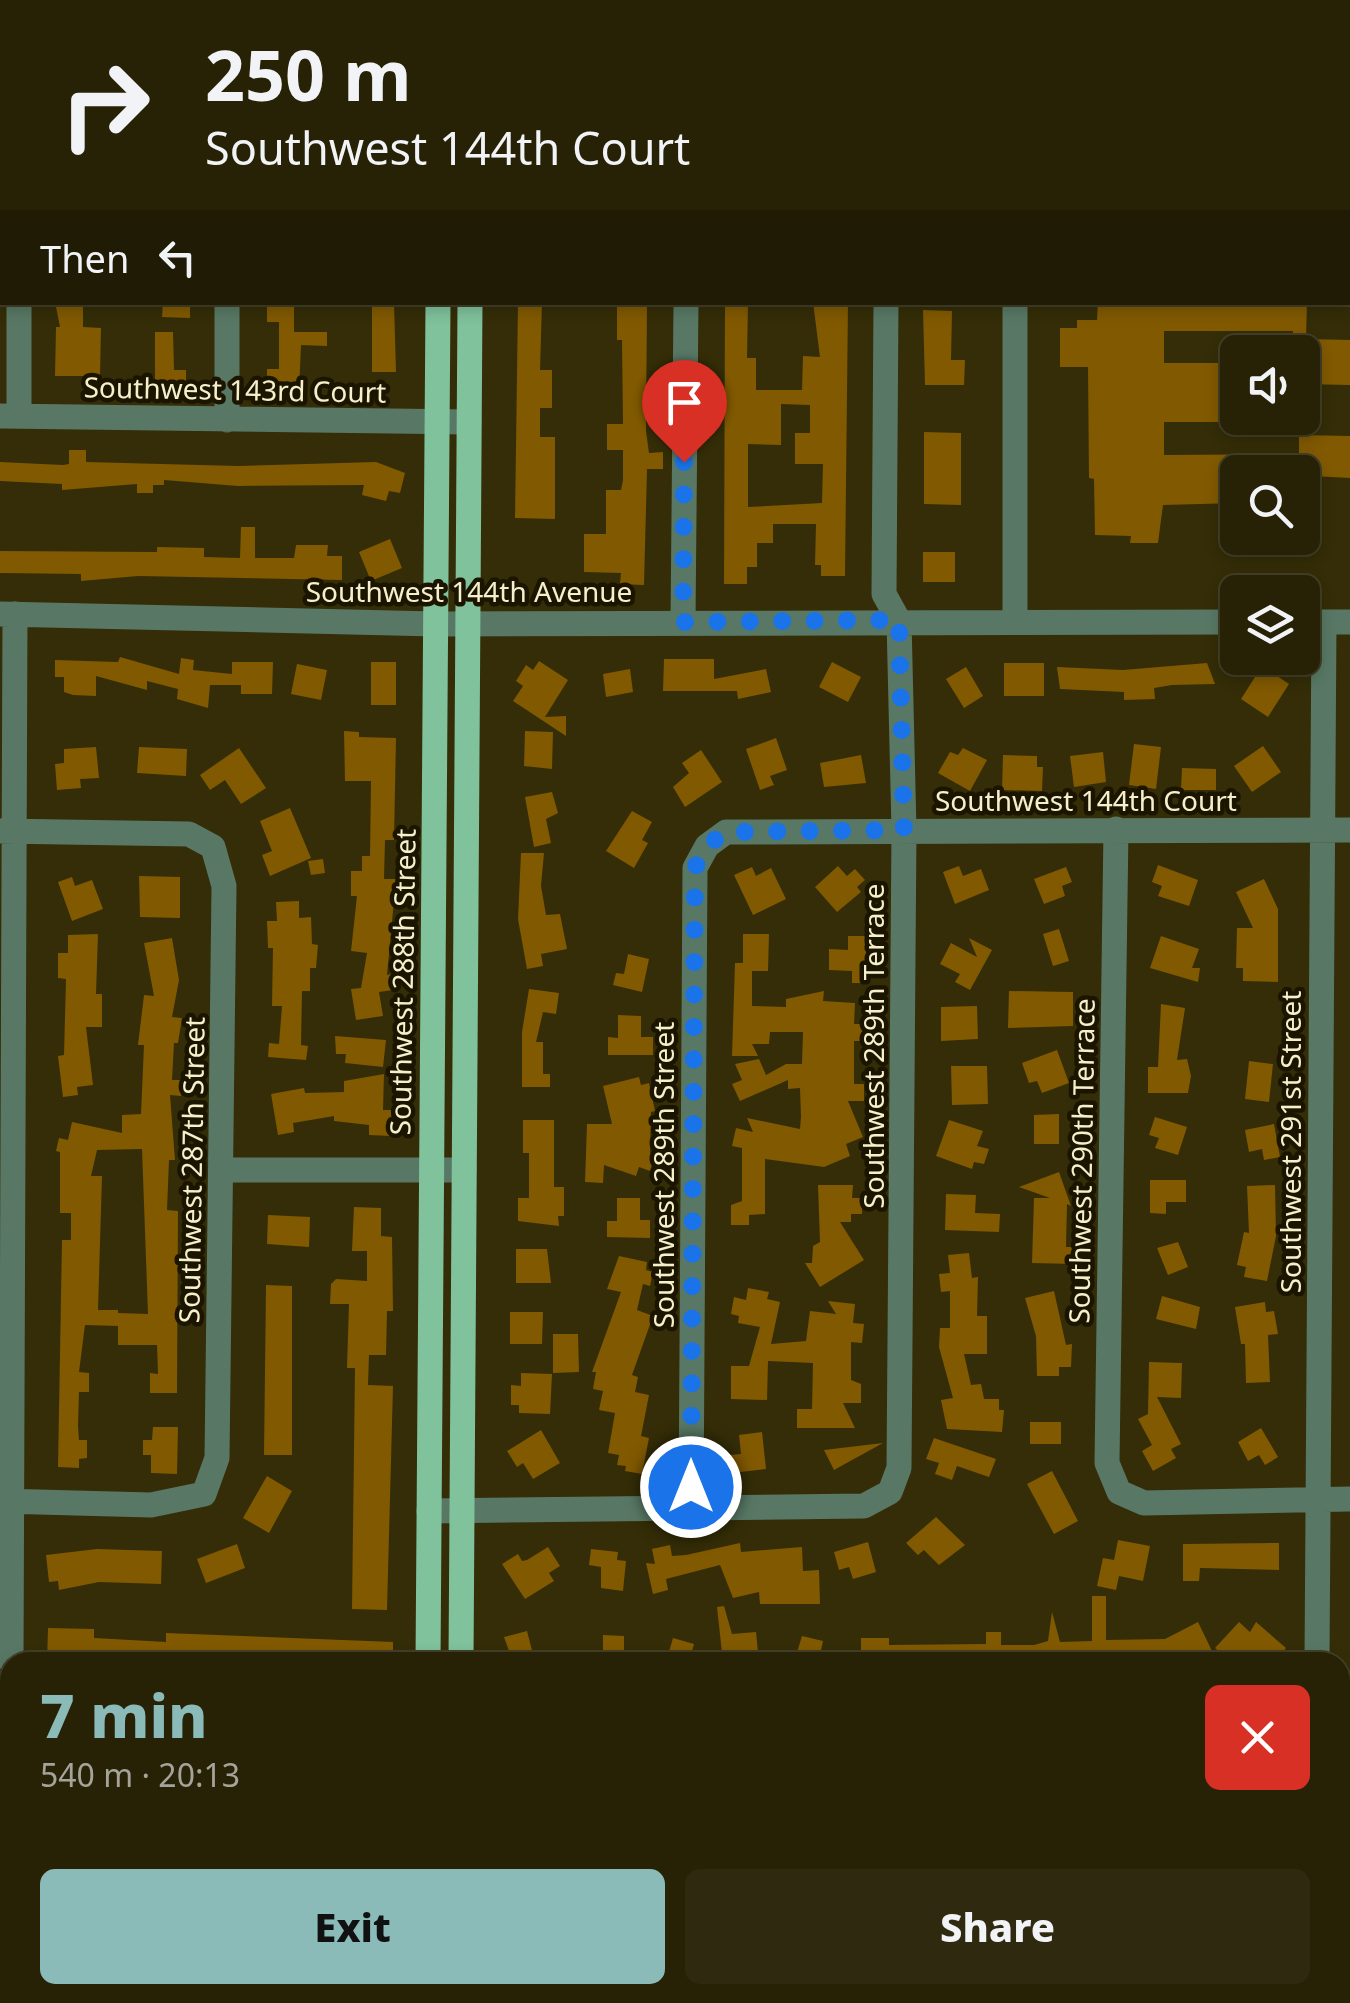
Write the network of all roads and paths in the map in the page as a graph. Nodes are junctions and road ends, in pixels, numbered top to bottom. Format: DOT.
graph roads {
  1 [pos="20,305"];
  2 [pos="227,305"];
  3 [pos="438,305"];
  4 [pos="470,305"];
  5 [pos="686,305"];
  6 [pos="886,305"];
  7 [pos="1015,305"];
  8 [pos="9,416"];
  9 [pos="227,420"];
  10 [pos="437,422"];
  11 [pos="469,422"];
  12 [pos="8,614"];
  13 [pos="899,620"];
  14 [pos="683,622"];
  15 [pos="1014,622"];
  16 [pos="1220,622"];
  17 [pos="1320,622"];
  18 [pos="1350,622"];
  19 [pos="436,624"];
  20 [pos="467,624"];
  21 [pos="1315,675"];
  22 [pos="904,830"];
  23 [pos="1116,830"];
  24 [pos="1322,830"];
  25 [pos="1350,830"];
  26 [pos="8,831"];
  27 [pos="706,846"];
  28 [pos="222,1170"];
  29 [pos="430,1170"];
  30 [pos="464,1170"];
  31 [pos="1350,1499"];
  32 [pos="6,1501"];
  33 [pos="1318,1501"];
  34 [pos="691,1508"];
  35 [pos="428,1511"];
  36 [pos="462,1511"];
  37 [pos="11,1652"];
  38 [pos="428,1652"];
  39 [pos="460,1652"];
  40 [pos="1317,1652"];
  1 -- 8 [label="street"];
  2 -- 9 [label="street"];
  3 -- 10 [label="main road, Southwest 288th Street"];
  4 -- 11 [label="main road"];
  5 -- 14 [label="street"];
  6 -- 13 [label="street, Southwest 289th Terrace"];
  7 -- 15 [label="street"];
  8 -- 9 [label="street, Southwest 143rd Court"];
  9 -- 10 [label="street, Southwest 143rd Court"];
  10 -- 11 [label="street, Southwest 143rd Court"];
  10 -- 19 [label="main road, Southwest 288th Street"];
  11 -- 20 [label="main road"];
  12 -- 19 [label="street, Southwest 144th Avenue"];
  12 -- 26 [label="street"];
  13 -- 14 [label="street, Southwest 144th Avenue"];
  13 -- 15 [label="street, Southwest 144th Avenue"];
  13 -- 22 [label="street, Southwest 289th Terrace"];
  14 -- 20 [label="street, Southwest 144th Avenue"];
  15 -- 16 [label="street, Southwest 144th Avenue"];
  17 -- 18 [label="street"];
  19 -- 20 [label="street, Southwest 144th Avenue"];
  19 -- 29 [label="main road, Southwest 288th Street"];
  20 -- 30 [label="main road"];
  21 -- 24 [label="street, Southwest 291st Street"];
  22 -- 23 [label="street, Southwest 144th Court"];
  22 -- 27 [label="street, Southwest 144th Court"];
  22 -- 34 [label="street, Southwest 289th Terrace"];
  23 -- 24 [label="street, Southwest 144th Court"];
  23 -- 33 [label="street, Southwest 290th Terrace"];
  24 -- 25 [label="street, Southwest 144th Court"];
  24 -- 33 [label="street, Southwest 291st Street"];
  26 -- 28 [label="street, Southwest 287th Street"];
  26 -- 32 [label="street"];
  27 -- 34 [label="street, Southwest 289th Street"];
  28 -- 29 [label="street"];
  28 -- 32 [label="street, Southwest 287th Street"];
  29 -- 30 [label="street"];
  29 -- 35 [label="main road, Southwest 288th Street"];
  30 -- 36 [label="main road"];
  31 -- 33 [label="street"];
  32 -- 37 [label="street"];
  33 -- 40 [label="street, Southwest 291st Street"];
  34 -- 36 [label="street"];
  35 -- 36 [label="street"];
  35 -- 38 [label="main road, Southwest 288th Street"];
  36 -- 39 [label="main road"];
}
